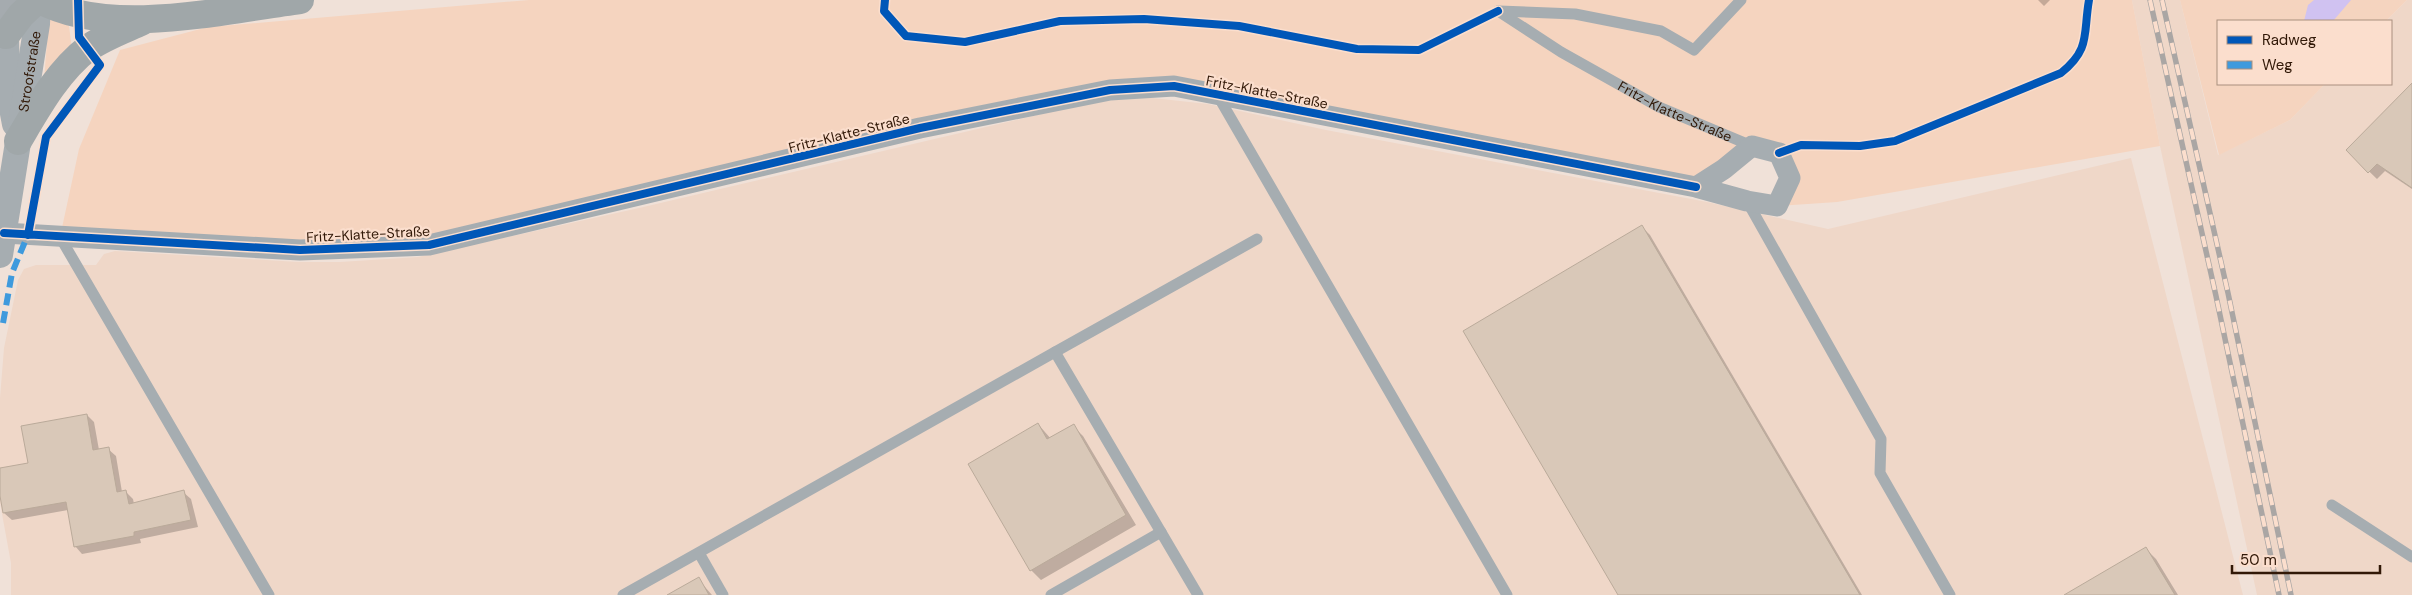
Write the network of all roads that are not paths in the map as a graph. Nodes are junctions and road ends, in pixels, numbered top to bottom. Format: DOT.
graph roads {
  1 [pos="7,0"];
  2 [pos="38,0"];
  3 [pos="300,0"];
  4 [pos="1741,0"];
  5 [pos="1499,5"];
  6 [pos="145,21"];
  7 [pos="6,35"];
  8 [pos="4,81"];
  9 [pos="1218,96"];
  10 [pos="18,141"];
  11 [pos="1752,146"];
  12 [pos="1696,187"];
  13 [pos="1747,201"];
  14 [pos="60,237"];
  15 [pos="1257,239"];
  16 [pos="2,244"];
  17 [pos="1056,352"];
  18 [pos="2332,505"];
  19 [pos="1161,532"];
  20 [pos="699,553"];
  21 [pos="2412,557"];
  22 [pos="269,595"];
  23 [pos="623,595"];
  24 [pos="723,595"];
  25 [pos="1051,595"];
  26 [pos="1198,595"];
  27 [pos="1507,595"];
  28 [pos="1950,595"];
  1 -- 7 [label="main road"];
  2 -- 6 [label="highway"];
  2 -- 7 [label="highway"];
  2 -- 10 [label="street, Stroofstraße"];
  3 -- 6 [label="highway"];
  4 -- 5 [label="lane, Fritz-Klatte-Straße"];
  5 -- 11 [label="lane, Fritz-Klatte-Straße"];
  6 -- 10 [label="highway"];
  7 -- 8 [label="street, Stroofstraße"];
  8 -- 10 [label="street, Stroofstraße"];
  9 -- 12 [label="street, Fritz-Klatte-Straße"];
  9 -- 14 [label="street, Fritz-Klatte-Straße"];
  9 -- 27 [label="lane"];
  10 -- 16 [label="street, Stroofstraße"];
  11 -- 12 [label="street, Fritz-Klatte-Straße"];
  11 -- 13 [label="street, Fritz-Klatte-Straße"];
  12 -- 13 [label="street, Fritz-Klatte-Straße"];
  13 -- 28 [label="lane"];
  14 -- 16 [label="street, Fritz-Klatte-Straße"];
  14 -- 22 [label="lane"];
  15 -- 17 [label="lane"];
  17 -- 19 [label="lane"];
  17 -- 20 [label="lane"];
  18 -- 21 [label="lane"];
  19 -- 25 [label="lane"];
  19 -- 26 [label="lane"];
  20 -- 23 [label="lane"];
  20 -- 24 [label="lane"];
}
